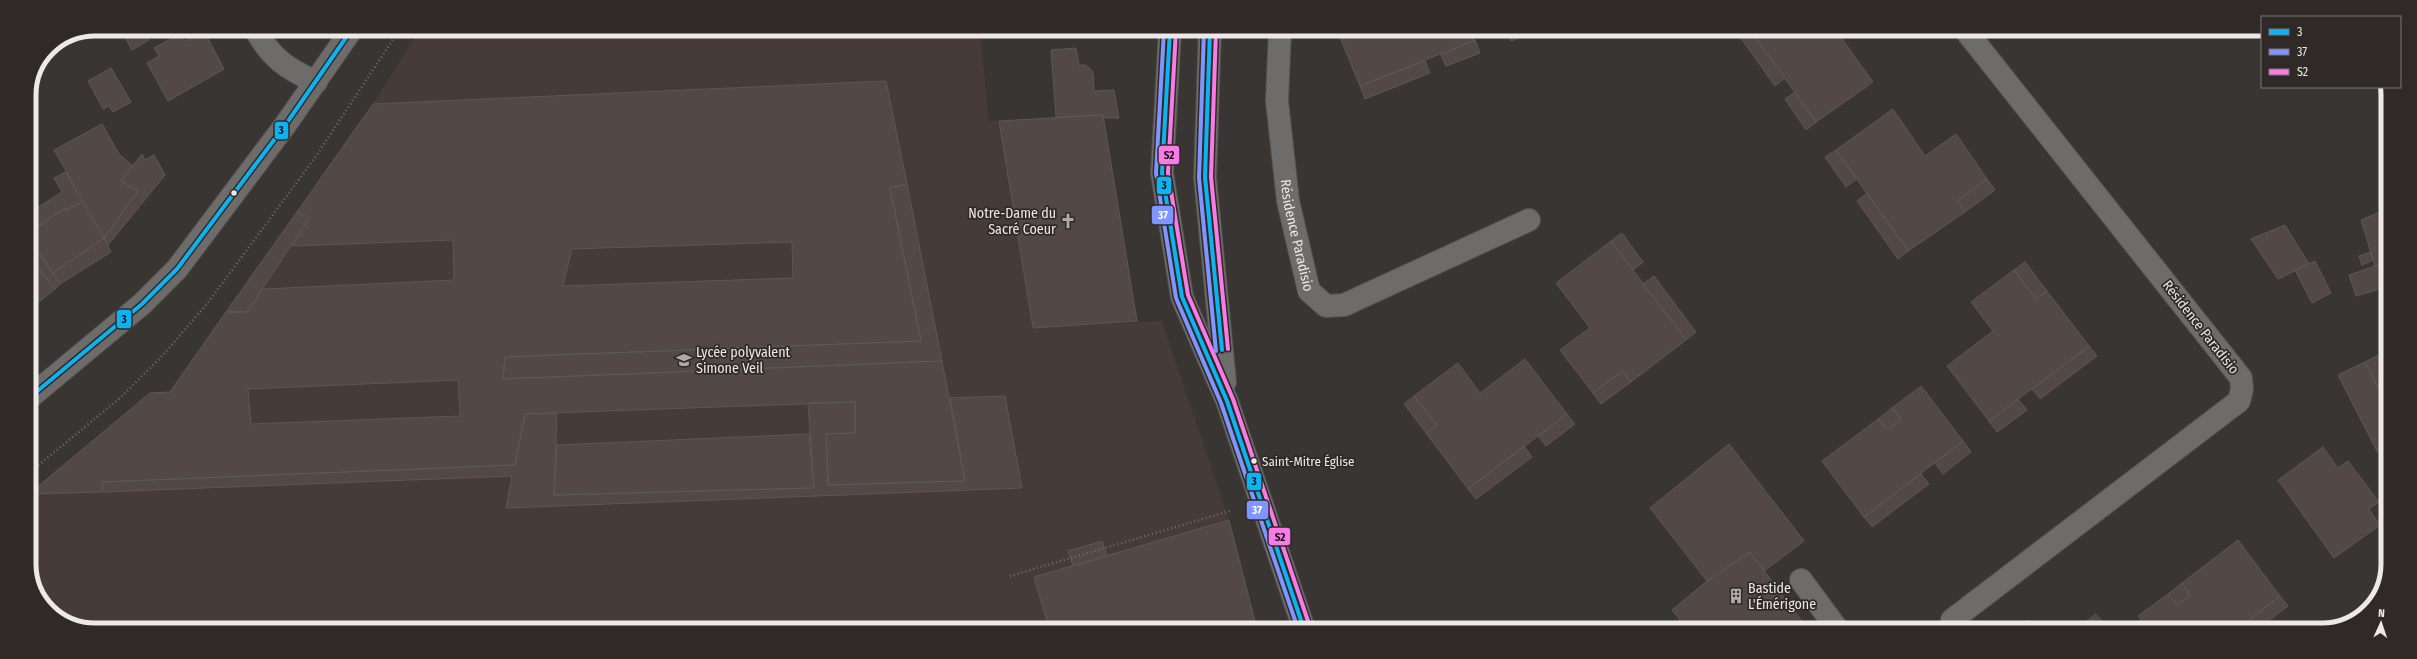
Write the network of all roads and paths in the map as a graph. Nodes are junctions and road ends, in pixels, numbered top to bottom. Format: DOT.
graph roads {
  1 [pos="259,36"];
  2 [pos="347,36"];
  3 [pos="395,36"];
  4 [pos="1170,36"];
  5 [pos="1210,36"];
  6 [pos="1280,36"];
  7 [pos="1970,36"];
  8 [pos="316,82"];
  9 [pos="1529,220"];
  10 [pos="36,392"];
  11 [pos="1227,401"];
  12 [pos="36,467"];
  13 [pos="1215,516"];
  14 [pos="1010,576"];
  15 [pos="1801,580"];
  16 [pos="1952,620"];
  17 [pos="1302,623"];
  18 [pos="1833,623"];
  1 -- 8 [label="street"];
  2 -- 8 [label="street"];
  3 -- 12 [label="path"];
  4 -- 11 [label="street"];
  5 -- 11 [label="street"];
  6 -- 9 [label="street, Résidence Paradisio"];
  7 -- 16 [label="street, Résidence Paradisio"];
  8 -- 10 [label="street"];
  11 -- 17 [label="street"];
  13 -- 14 [label="path"];
  15 -- 18 [label="street"];
}
